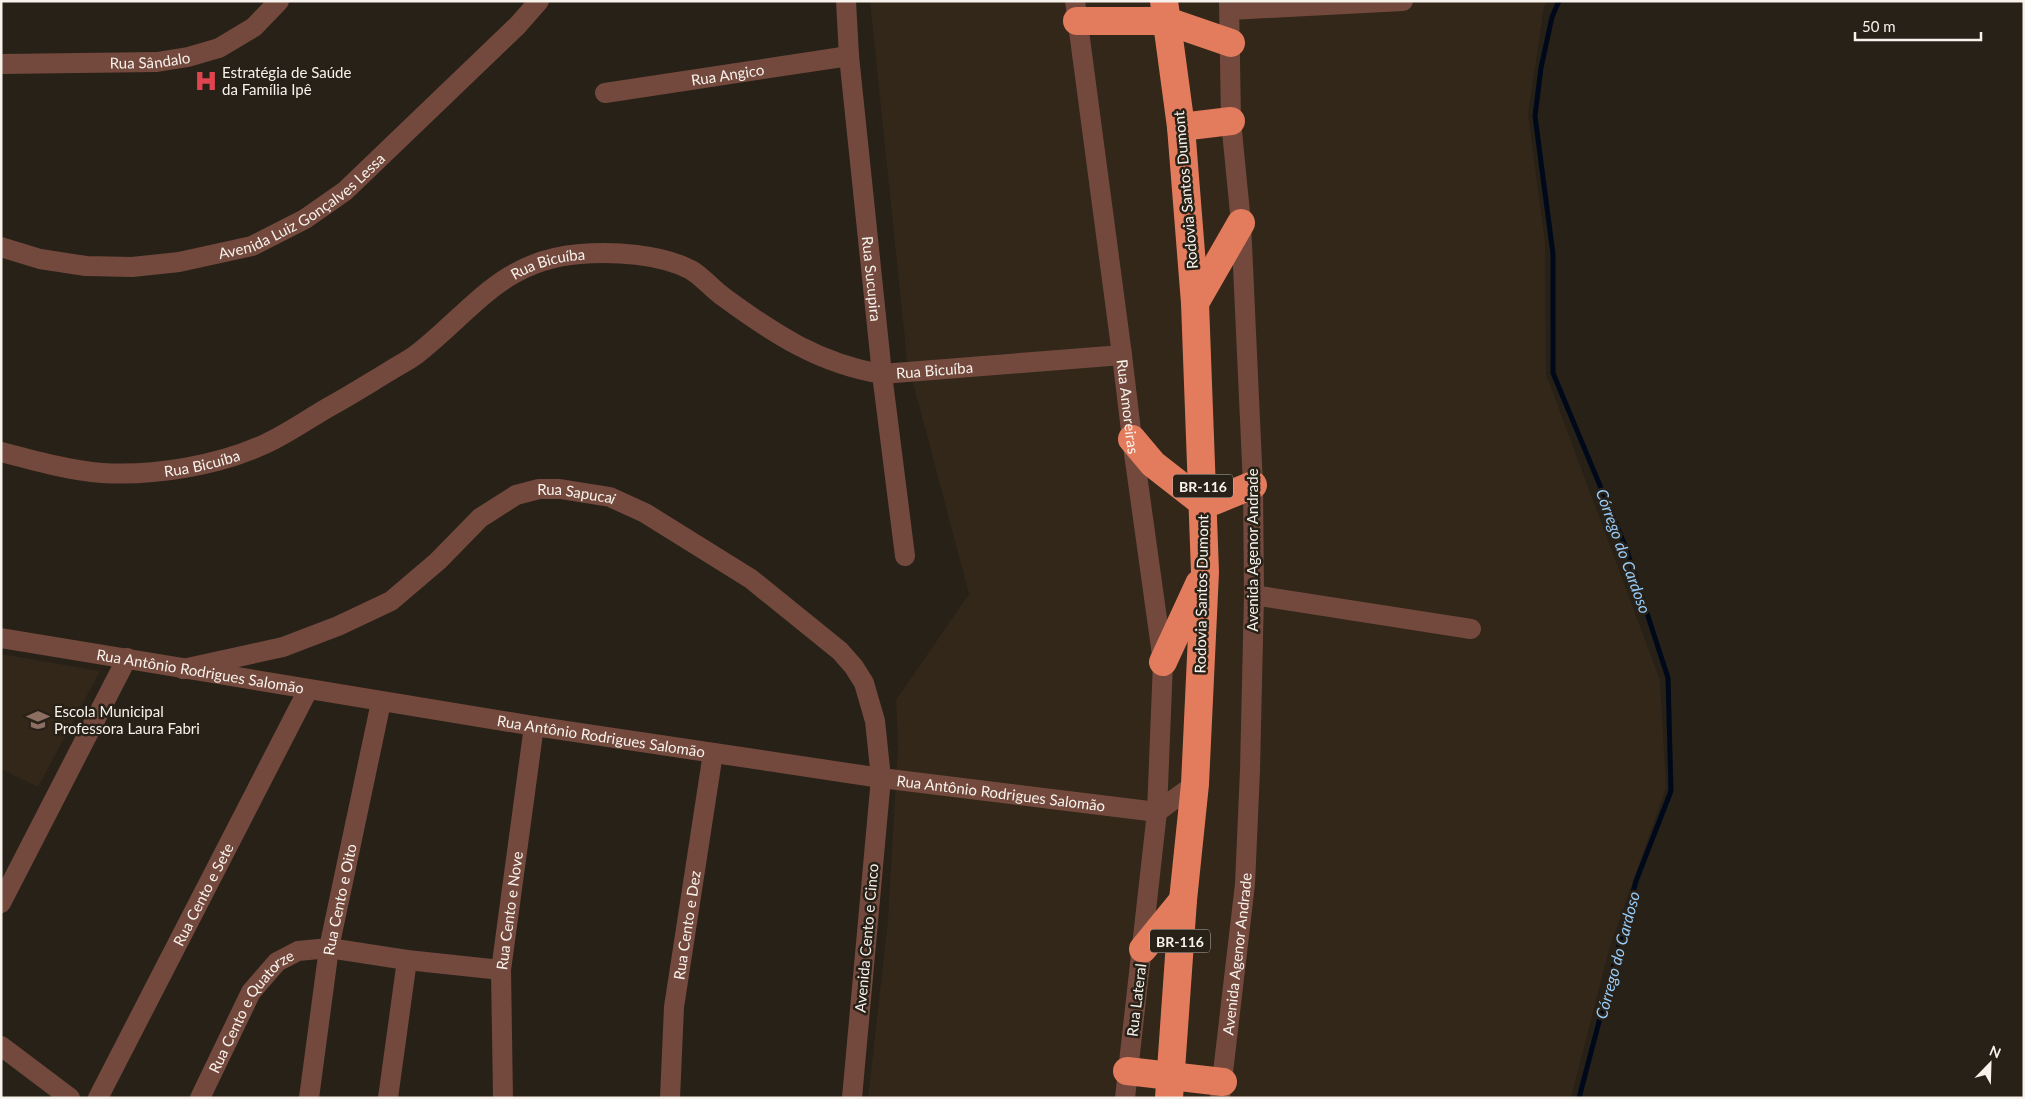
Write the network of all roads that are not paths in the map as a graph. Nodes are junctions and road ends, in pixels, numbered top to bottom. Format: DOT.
graph roads {
  1 [pos="278,1"];
  2 [pos="539,1"];
  3 [pos="846,1"];
  4 [pos="1403,1"];
  5 [pos="1229,6"];
  6 [pos="1076,11"];
  7 [pos="1166,11"];
  8 [pos="1231,43"];
  9 [pos="849,56"];
  10 [pos="1,64"];
  11 [pos="605,92"];
  12 [pos="1231,121"];
  13 [pos="1181,127"];
  14 [pos="1241,223"];
  15 [pos="1,247"];
  16 [pos="1196,303"];
  17 [pos="1122,355"];
  18 [pos="882,374"];
  19 [pos="1132,439"];
  20 [pos="1,452"];
  21 [pos="1253,486"];
  22 [pos="1204,503"];
  23 [pos="905,556"];
  24 [pos="1204,572"];
  25 [pos="1254,595"];
  26 [pos="1471,629"];
  27 [pos="1,638"];
  28 [pos="127,658"];
  29 [pos="1163,662"];
  30 [pos="183,669"];
  31 [pos="308,690"];
  32 [pos="382,702"];
  33 [pos="534,726"];
  34 [pos="713,753"];
  35 [pos="881,778"];
  36 [pos="1195,784"];
  37 [pos="1157,812"];
  38 [pos="1183,900"];
  39 [pos="1,903"];
  40 [pos="329,948"];
  41 [pos="1143,949"];
  42 [pos="407,960"];
  43 [pos="501,970"];
  44 [pos="1,1046"];
  45 [pos="1127,1071"];
  46 [pos="1170,1086"];
  47 [pos="1222,1090"];
  48 [pos="70,1098"];
  49 [pos="98,1098"];
  50 [pos="200,1098"];
  51 [pos="309,1098"];
  52 [pos="388,1098"];
  53 [pos="503,1098"];
  54 [pos="670,1098"];
  55 [pos="852,1098"];
  56 [pos="1125,1098"];
  1 -- 10 [label="street, Rua Sândalo"];
  2 -- 15 [label="street, Avenida Luiz Gonçalves Lessa"];
  3 -- 9 [label="street, Rua Sucupira"];
  4 -- 5 [label="street"];
  5 -- 8 [label="street, Avenida Agenor Andrade"];
  6 -- 7 [label="highway"];
  6 -- 17 [label="street, Rua Amoreiras"];
  7 -- 8 [label="highway"];
  7 -- 13 [label="highway, Rodovia Santos Dumont / BR-116"];
  8 -- 12 [label="street, Avenida Agenor Andrade"];
  9 -- 11 [label="street, Rua Angico"];
  9 -- 18 [label="street, Rua Sucupira"];
  12 -- 13 [label="highway"];
  12 -- 14 [label="street, Avenida Agenor Andrade"];
  13 -- 16 [label="highway, Rodovia Santos Dumont / BR-116"];
  14 -- 16 [label="highway"];
  14 -- 21 [label="street, Avenida Agenor Andrade"];
  16 -- 22 [label="highway, Rodovia Santos Dumont / BR-116"];
  17 -- 18 [label="street, Rua Bicuíba"];
  17 -- 19 [label="street, Rua Amoreiras"];
  18 -- 20 [label="street, Rua Bicuíba"];
  18 -- 23 [label="street, Rua Sucupira"];
  19 -- 22 [label="highway"];
  19 -- 29 [label="street, Rua Amoreiras"];
  21 -- 22 [label="highway"];
  21 -- 25 [label="street, Avenida Agenor Andrade"];
  22 -- 24 [label="highway, Rodovia Santos Dumont / BR-116"];
  24 -- 29 [label="highway"];
  24 -- 36 [label="highway, Rodovia Santos Dumont / BR-116"];
  25 -- 26 [label="street"];
  25 -- 47 [label="street, Avenida Agenor Andrade"];
  27 -- 28 [label="street, Rua Antônio Rodrigues Salomão"];
  28 -- 30 [label="street, Rua Antônio Rodrigues Salomão"];
  28 -- 39 [label="street"];
  29 -- 37 [label="street, Rua Amoreiras"];
  30 -- 31 [label="street, Rua Antônio Rodrigues Salomão"];
  30 -- 35 [label="street, Rua Sapucai"];
  31 -- 32 [label="street, Rua Antônio Rodrigues Salomão"];
  31 -- 49 [label="street, Rua Cento e Sete"];
  32 -- 33 [label="street, Rua Antônio Rodrigues Salomão"];
  32 -- 40 [label="street, Rua Cento e Oito"];
  33 -- 34 [label="street, Rua Antônio Rodrigues Salomão"];
  33 -- 43 [label="street, Rua Cento e Nove"];
  34 -- 35 [label="street, Rua Antônio Rodrigues Salomão"];
  34 -- 54 [label="street, Rua Cento e Dez"];
  35 -- 37 [label="street, Rua Antônio Rodrigues Salomão"];
  35 -- 55 [label="street, Avenida Cento e Cinco"];
  36 -- 37 [label="street"];
  36 -- 38 [label="highway, Rodovia Santos Dumont / BR-116"];
  37 -- 41 [label="street, Rua Lateral"];
  38 -- 41 [label="highway"];
  38 -- 46 [label="highway, Rodovia Santos Dumont / BR-116"];
  40 -- 42 [label="street, Rua Cento e Quatorze"];
  40 -- 50 [label="street, Rua Cento e Quatorze"];
  40 -- 51 [label="street, Rua Cento e Oito"];
  41 -- 45 [label="street, Rua Lateral"];
  42 -- 43 [label="street, Rua Cento e Quatorze"];
  42 -- 52 [label="street"];
  43 -- 53 [label="street, Rua Cento e Nove"];
  44 -- 48 [label="street"];
  45 -- 46 [label="highway"];
  45 -- 56 [label="street, Rua Lateral"];
  46 -- 47 [label="highway"];
}
